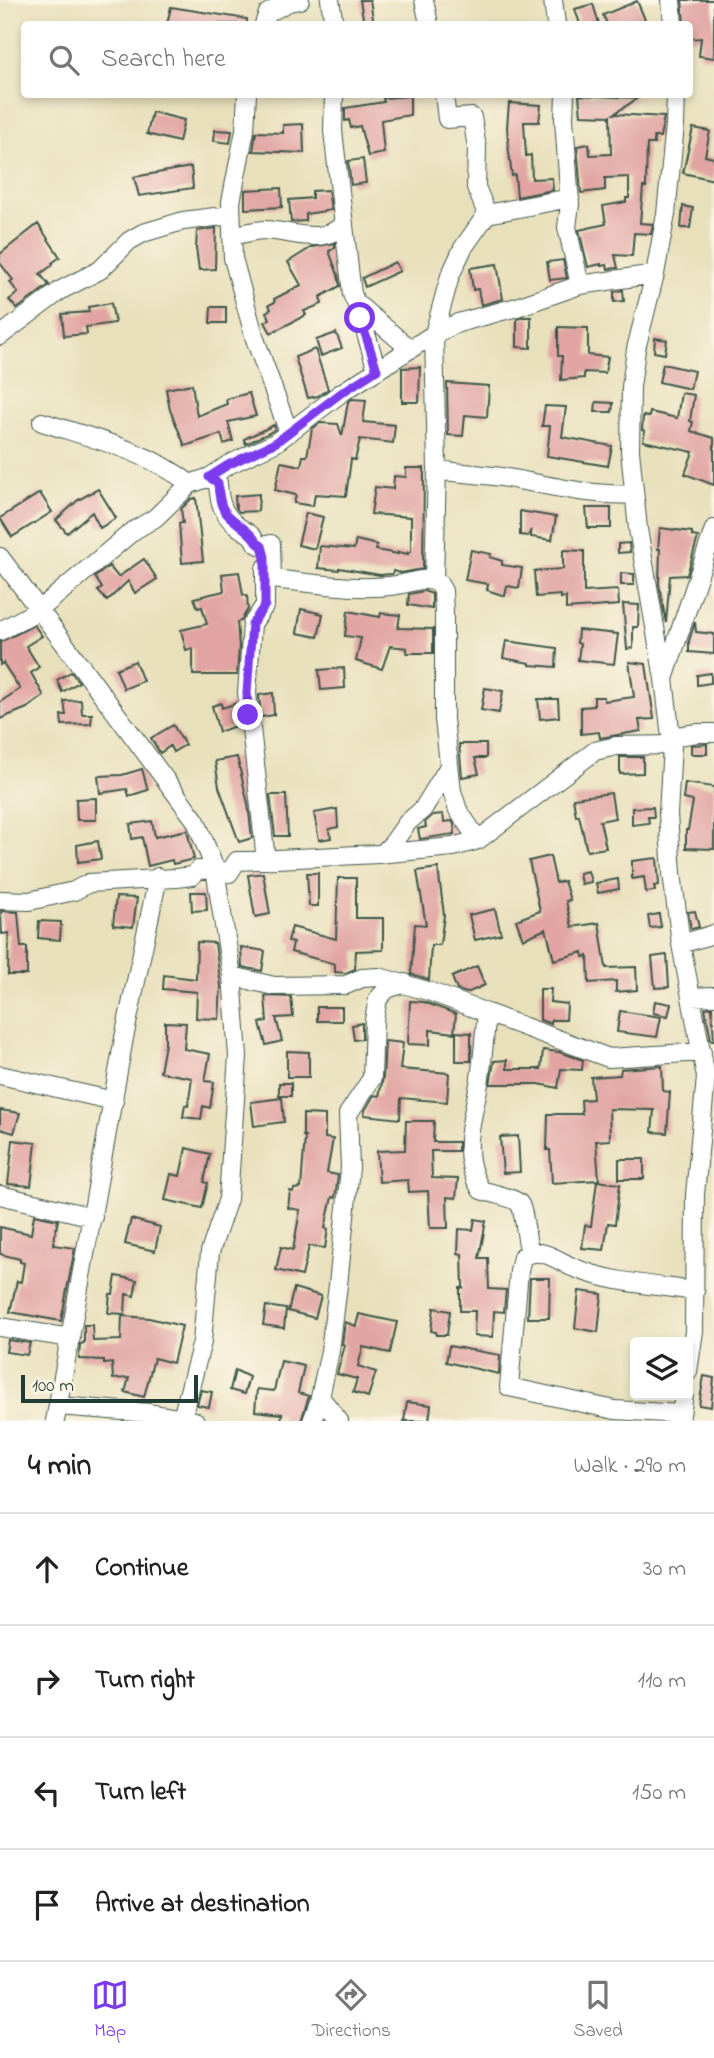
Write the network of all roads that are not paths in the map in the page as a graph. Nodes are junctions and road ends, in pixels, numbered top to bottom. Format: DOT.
graph roads {
  1 [pos="299,0"];
  2 [pos="330,0"];
  3 [pos="424,0"];
  4 [pos="553,0"];
  5 [pos="671,0"];
  6 [pos="265,21"];
  7 [pos="334,21"];
  8 [pos="428,21"];
  9 [pos="556,21"];
  10 [pos="673,21"];
  11 [pos="247,98"];
  12 [pos="334,98"];
  13 [pos="444,98"];
  14 [pos="565,98"];
  15 [pos="676,98"];
  16 [pos="570,198"];
  17 [pos="486,214"];
  18 [pos="231,215"];
  19 [pos="344,223"];
  20 [pos="232,236"];
  21 [pos="655,274"];
  22 [pos="580,285"];
  23 [pos="357,304"];
  24 [pos="434,334"];
  25 [pos="0,336"];
  26 [pos="410,349"];
  27 [pos="377,370"];
  28 [pos="42,422"];
  29 [pos="289,433"];
  30 [pos="437,470"];
  31 [pos="209,477"];
  32 [pos="190,484"];
  33 [pos="634,494"];
  34 [pos="714,529"];
  35 [pos="262,546"];
  36 [pos="0,558"];
  37 [pos="434,580"];
  38 [pos="39,610"];
  39 [pos="0,631"];
  40 [pos="664,679"];
  41 [pos="714,733"];
  42 [pos="672,741"];
  43 [pos="448,768"];
  44 [pos="478,840"];
  45 [pos="382,854"];
  46 [pos="266,860"];
  47 [pos="215,869"];
  48 [pos="156,879"];
  49 [pos="0,900"];
  50 [pos="714,934"];
  51 [pos="681,944"];
  52 [pos="232,976"];
  53 [pos="405,983"];
  54 [pos="714,996"];
  55 [pos="691,998"];
  56 [pos="487,1013"];
  57 [pos="702,1052"];
  58 [pos="710,1074"];
  59 [pos="0,1075"];
  60 [pos="114,1101"];
  61 [pos="0,1195"];
  62 [pos="695,1201"];
  63 [pos="714,1203"];
  64 [pos="93,1217"];
  65 [pos="530,1253"];
  66 [pos="695,1291"];
  67 [pos="0,1327"];
  68 [pos="71,1338"];
  69 [pos="693,1338"];
  70 [pos="320,1397"];
  71 [pos="56,1414"];
  72 [pos="681,1417"];
  73 [pos="189,1420"];
  74 [pos="312,1421"];
  75 [pos="339,1421"];
  1 -- 6 [label="street"];
  2 -- 7 [label="street"];
  3 -- 8 [label="street"];
  4 -- 9 [label="street"];
  5 -- 10 [label="street"];
  11 -- 18 [label="street"];
  12 -- 19 [label="street"];
  13 -- 17 [label="street"];
  14 -- 16 [label="street"];
  15 -- 21 [label="street"];
  16 -- 17 [label="street"];
  16 -- 22 [label="street"];
  17 -- 24 [label="street"];
  18 -- 20 [label="street"];
  18 -- 25 [label="street"];
  19 -- 20 [label="street"];
  19 -- 23 [label="street"];
  20 -- 29 [label="street"];
  21 -- 22 [label="street"];
  21 -- 33 [label="street"];
  22 -- 24 [label="street"];
  23 -- 26 [label="street"];
  23 -- 27 [label="street"];
  24 -- 26 [label="street"];
  24 -- 30 [label="street"];
  26 -- 27 [label="street"];
  27 -- 29 [label="street"];
  28 -- 32 [label="street"];
  29 -- 31 [label="street"];
  30 -- 33 [label="street"];
  30 -- 37 [label="street"];
  31 -- 32 [label="street"];
  31 -- 35 [label="street"];
  32 -- 38 [label="street"];
  33 -- 40 [label="street"];
  34 -- 40 [label="street"];
  35 -- 37 [label="street"];
  35 -- 46 [label="street"];
  36 -- 38 [label="street"];
  37 -- 43 [label="street"];
  38 -- 39 [label="street"];
  38 -- 47 [label="street"];
  40 -- 42 [label="street"];
  41 -- 42 [label="street"];
  42 -- 44 [label="street"];
  42 -- 51 [label="street"];
  43 -- 44 [label="street"];
  43 -- 45 [label="street"];
  44 -- 45 [label="street"];
  45 -- 46 [label="street"];
  46 -- 47 [label="street"];
  47 -- 48 [label="street"];
  47 -- 52 [label="street"];
  48 -- 49 [label="street"];
  48 -- 60 [label="street"];
  50 -- 51 [label="street"];
  51 -- 55 [label="street"];
  52 -- 53 [label="street"];
  52 -- 73 [label="street"];
  53 -- 56 [label="street"];
  53 -- 70 [label="street"];
  54 -- 55 [label="street"];
  55 -- 57 [label="street"];
  56 -- 57 [label="street"];
  56 -- 65 [label="street"];
  57 -- 58 [label="street"];
  58 -- 62 [label="street"];
  59 -- 60 [label="street"];
  60 -- 64 [label="street"];
  61 -- 64 [label="street"];
  62 -- 63 [label="street"];
  62 -- 66 [label="street"];
  64 -- 68 [label="street"];
  65 -- 66 [label="street"];
  65 -- 72 [label="street"];
  66 -- 69 [label="street"];
  67 -- 68 [label="street"];
  68 -- 71 [label="street"];
  70 -- 74 [label="street"];
  70 -- 75 [label="street"];
  71 -- 73 [label="street"];
}
